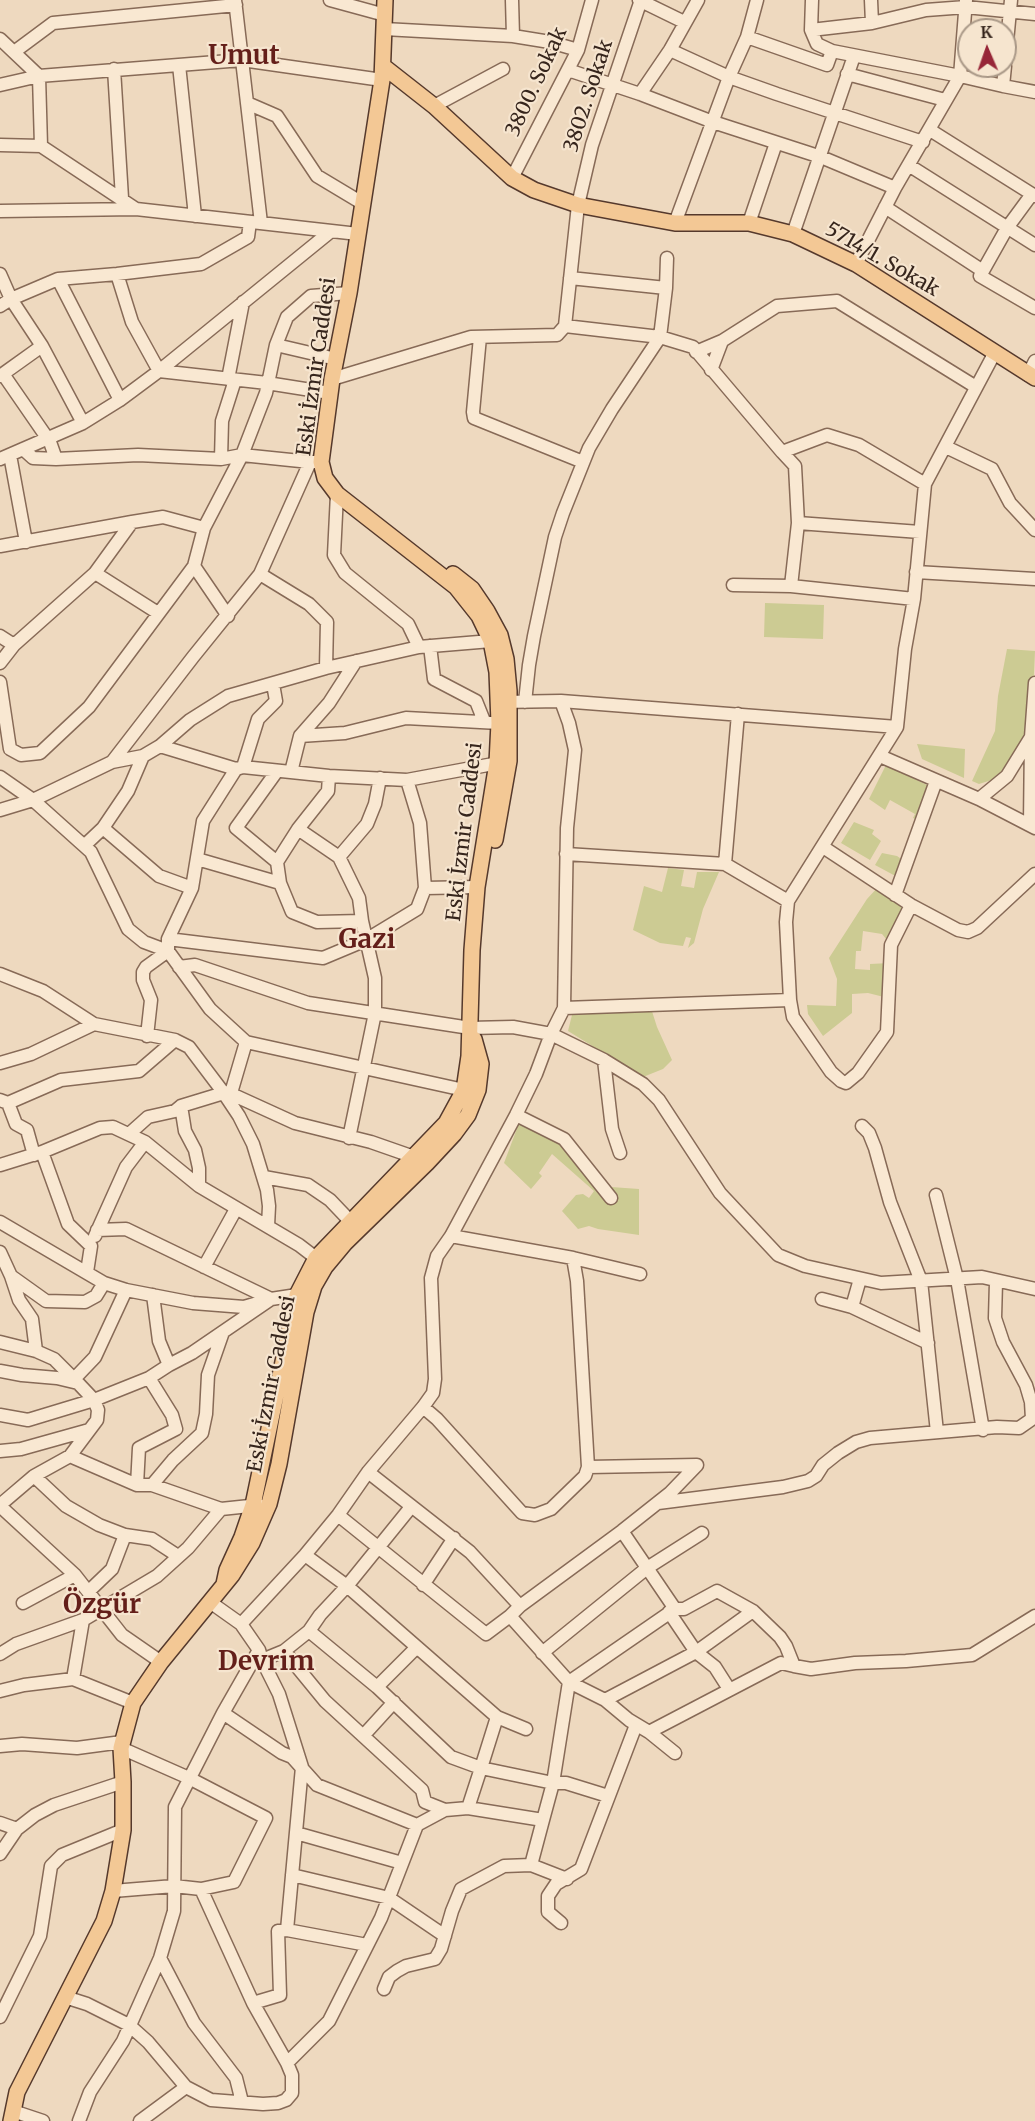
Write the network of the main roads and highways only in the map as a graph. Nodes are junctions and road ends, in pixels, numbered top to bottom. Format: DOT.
graph roads {
  1 [pos="385,14"];
  2 [pos="383,73"];
  3 [pos="1031,377"];
  4 [pos="315,462"];
  5 [pos="504,702"];
  6 [pos="503,762"];
  7 [pos="470,1028"];
  8 [pos="224,1584"];
  9 [pos="12,2116"];
  1 -- 2 [label="main road, Eski İzmir Caddesi"];
  2 -- 3 [label="main road, 5714/1. Sokak"];
  2 -- 4 [label="main road, Eski İzmir Caddesi"];
  4 -- 5 [label="main road, Eski İzmir Caddesi"];
  4 -- 5 [label="main road"];
  5 -- 6 [label="main road"];
  5 -- 6 [label="main road, Eski İzmir Caddesi"];
  6 -- 7 [label="main road, Eski İzmir Caddesi"];
  7 -- 8 [label="main road, Eski İzmir Caddesi"];
  7 -- 8 [label="main road, Eski İzmir Caddesi"];
  8 -- 9 [label="main road, Eski İzmir Caddesi"];
}
